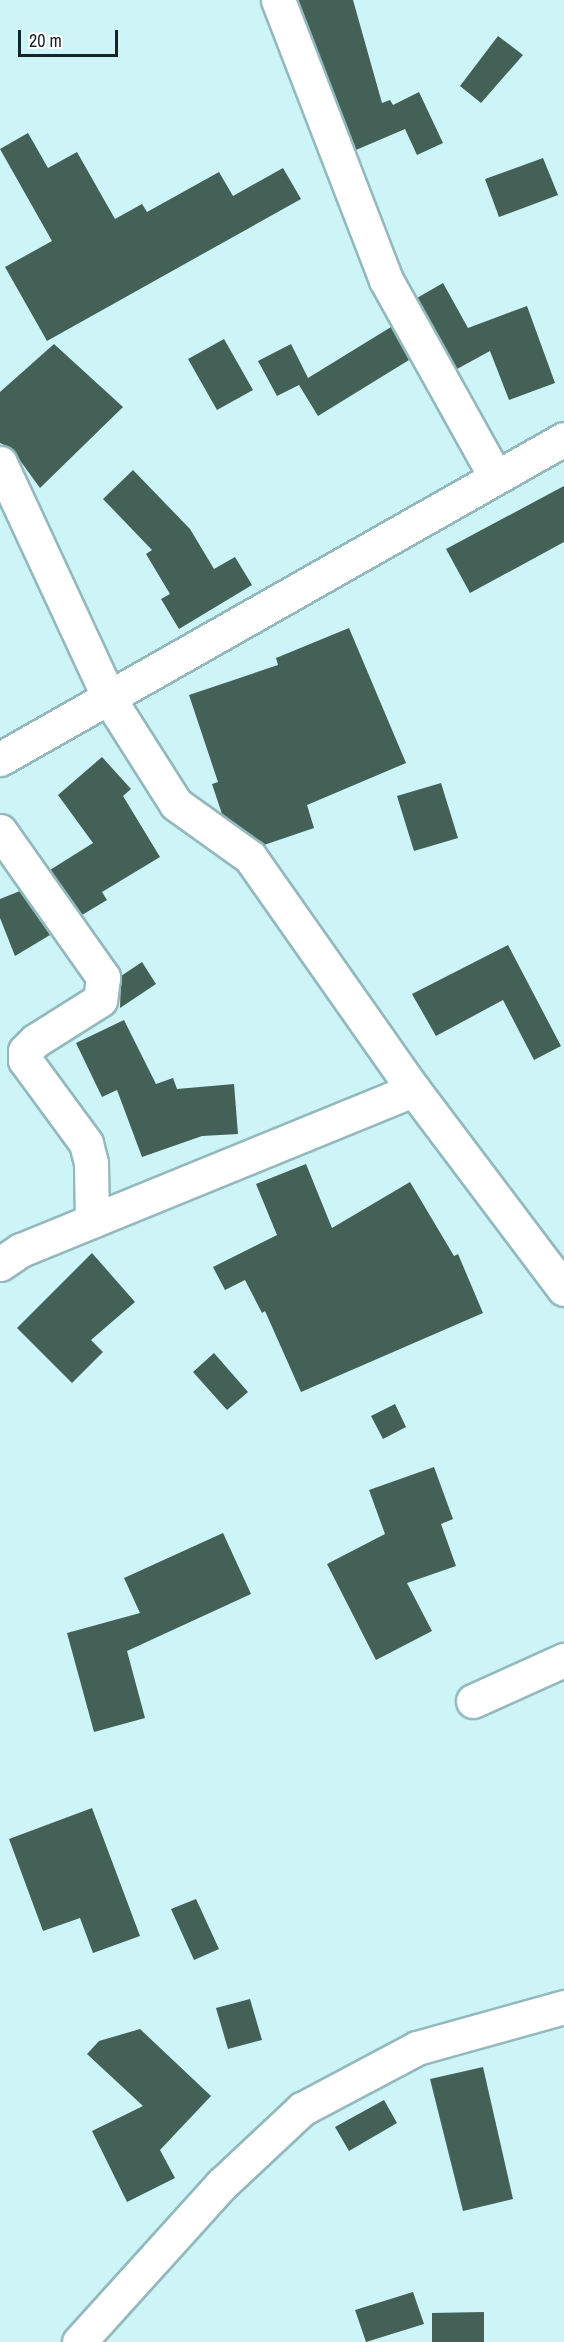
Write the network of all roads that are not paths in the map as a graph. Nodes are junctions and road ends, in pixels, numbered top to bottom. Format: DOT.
graph roads {
  1 [pos="278,0"];
  2 [pos="564,439"];
  3 [pos="0,463"];
  4 [pos="495,476"];
  5 [pos="111,700"];
  6 [pos="0,759"];
  7 [pos="0,831"];
  8 [pos="414,1090"];
  9 [pos="92,1221"];
  10 [pos="0,1264"];
  11 [pos="564,1289"];
  12 [pos="564,1660"];
  13 [pos="473,1701"];
  14 [pos="564,2007"];
  15 [pos="79,2342"];
  1 -- 4 [label="street"];
  2 -- 4 [label="street"];
  3 -- 5 [label="street"];
  4 -- 5 [label="street"];
  5 -- 6 [label="street"];
  5 -- 8 [label="street"];
  7 -- 9 [label="street"];
  8 -- 9 [label="street"];
  8 -- 11 [label="street"];
  9 -- 10 [label="street"];
  12 -- 13 [label="street"];
  14 -- 15 [label="street"];
}
